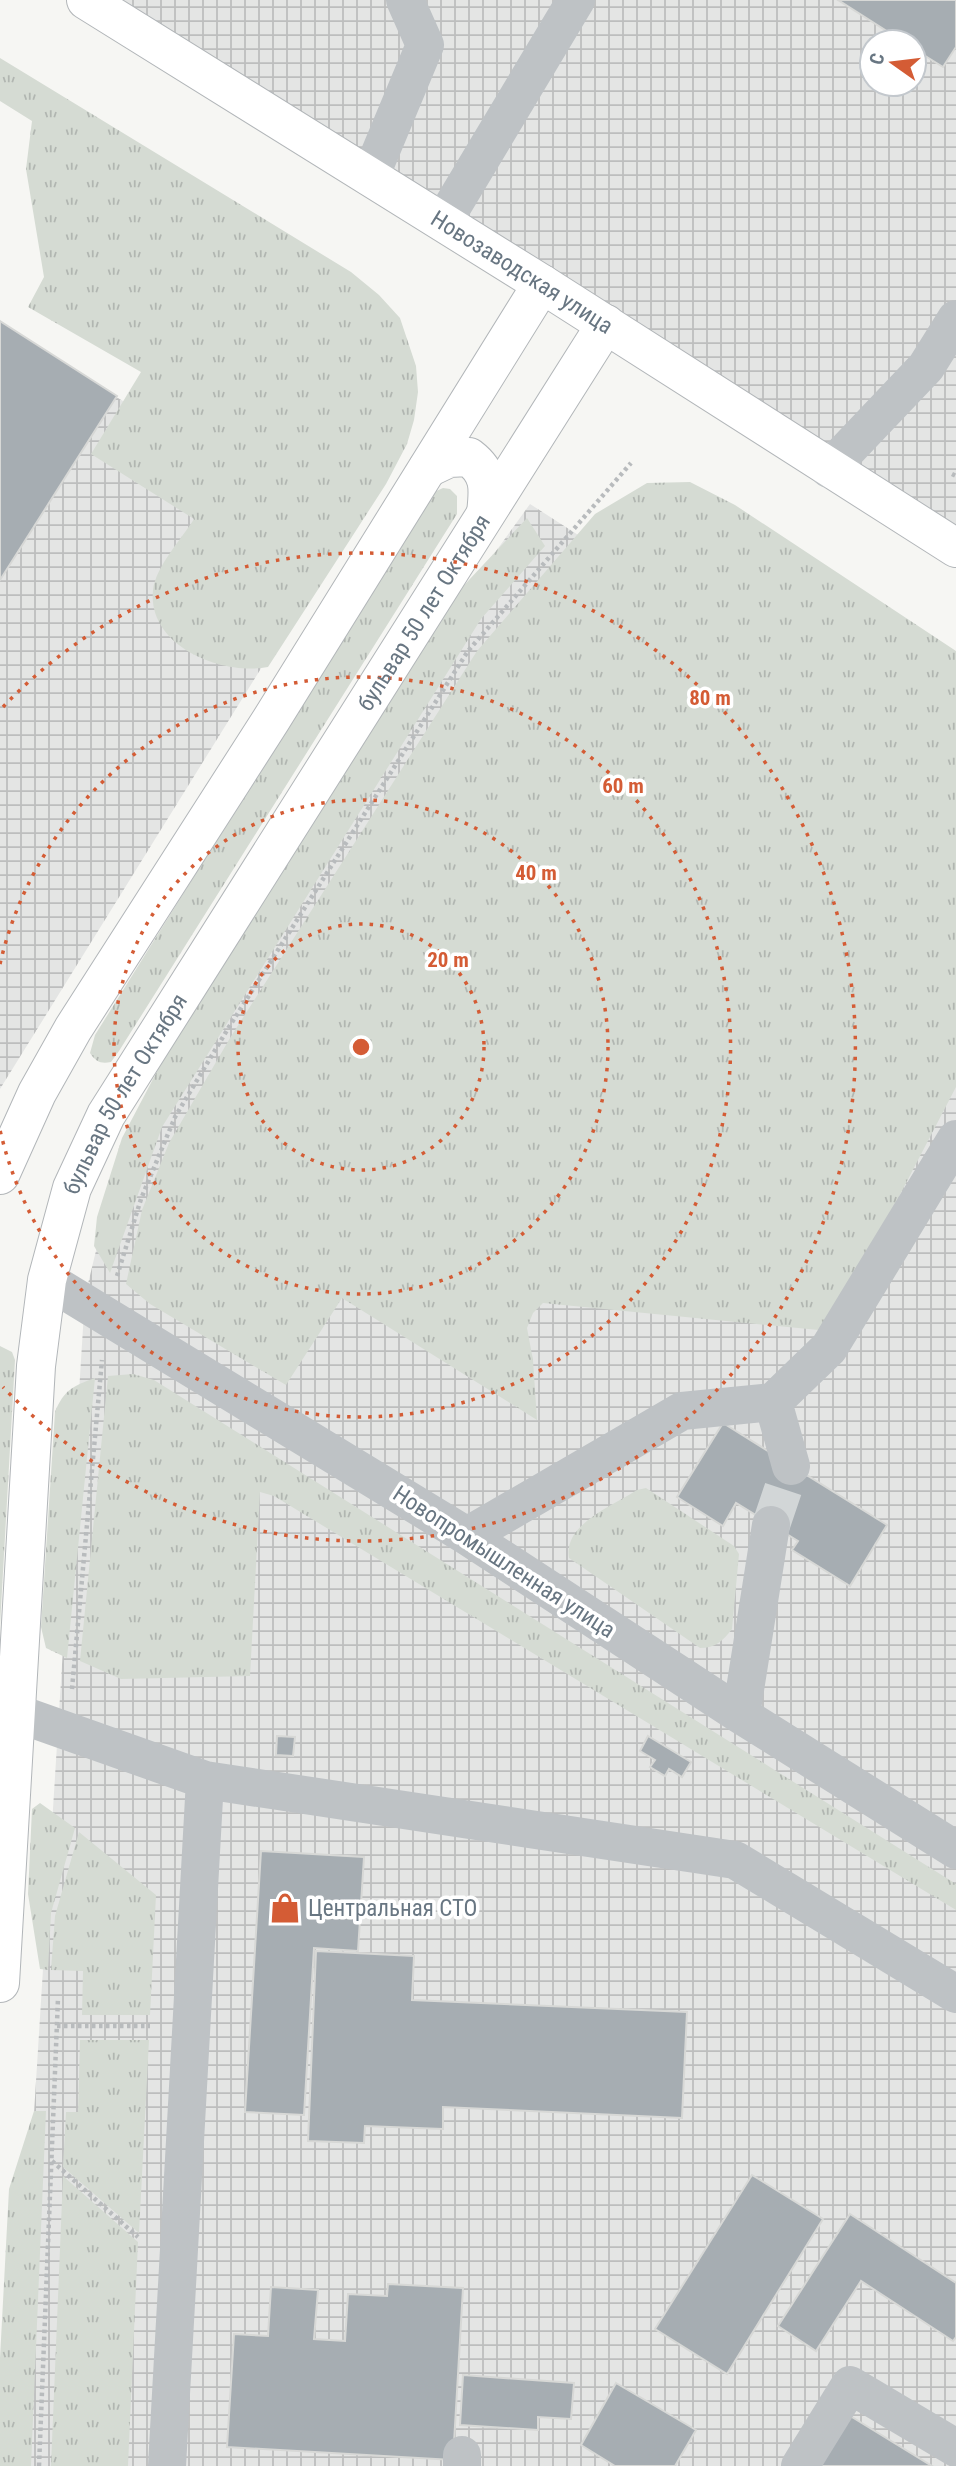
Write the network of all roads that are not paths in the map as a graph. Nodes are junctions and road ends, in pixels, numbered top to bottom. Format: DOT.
graph roads {
  1 [pos="88,0"];
  2 [pos="405,0"];
  3 [pos="576,0"];
  4 [pos="370,177"];
  5 [pos="443,222"];
  6 [pos="542,284"];
  7 [pos="956,319"];
  8 [pos="606,324"];
  9 [pos="428,468"];
  10 [pos="829,469"];
  11 [pos="486,513"];
  12 [pos="956,548"];
  13 [pos="956,1139"];
  14 [pos="0,1175"];
  15 [pos="47,1280"];
  16 [pos="773,1402"];
  17 [pos="791,1466"];
  18 [pos="771,1525"];
  19 [pos="467,1536"];
  20 [pos="16,1713"];
  21 [pos="741,1715"];
  22 [pos="205,1780"];
  23 [pos="956,1850"];
  24 [pos="0,1983"];
  25 [pos="956,1994"];
  26 [pos="956,2448"];
  27 [pos="167,2466"];
  28 [pos="800,2466"];
  1 -- 4 [label="main road, Новозаводская улица"];
  2 -- 4 [label="street"];
  3 -- 5 [label="street"];
  4 -- 5 [label="main road, Новозаводская улица"];
  5 -- 6 [label="main road, Новозаводская улица"];
  6 -- 8 [label="main road, Новозаводская улица"];
  6 -- 9 [label="main road"];
  7 -- 10 [label="street"];
  8 -- 10 [label="main road, Новозаводская улица"];
  8 -- 11 [label="main road, бульвар 50 лет Октября"];
  9 -- 11 [label="main road"];
  9 -- 14 [label="main road"];
  10 -- 12 [label="main road, Новозаводская улица"];
  11 -- 15 [label="main road, бульвар 50 лет Октября"];
  13 -- 16 [label="street"];
  15 -- 19 [label="street, Новопромышленная улица"];
  15 -- 20 [label="main road, бульвар 50 лет Октября"];
  16 -- 17 [label="street"];
  16 -- 19 [label="street"];
  18 -- 21 [label="street"];
  19 -- 21 [label="street, Новопромышленная улица"];
  20 -- 22 [label="street"];
  20 -- 24 [label="main road, бульвар 50 лет Октября"];
  21 -- 23 [label="street, Новопромышленная улица"];
  22 -- 25 [label="street"];
  22 -- 27 [label="street"];
  26 -- 28 [label="street"];
}
